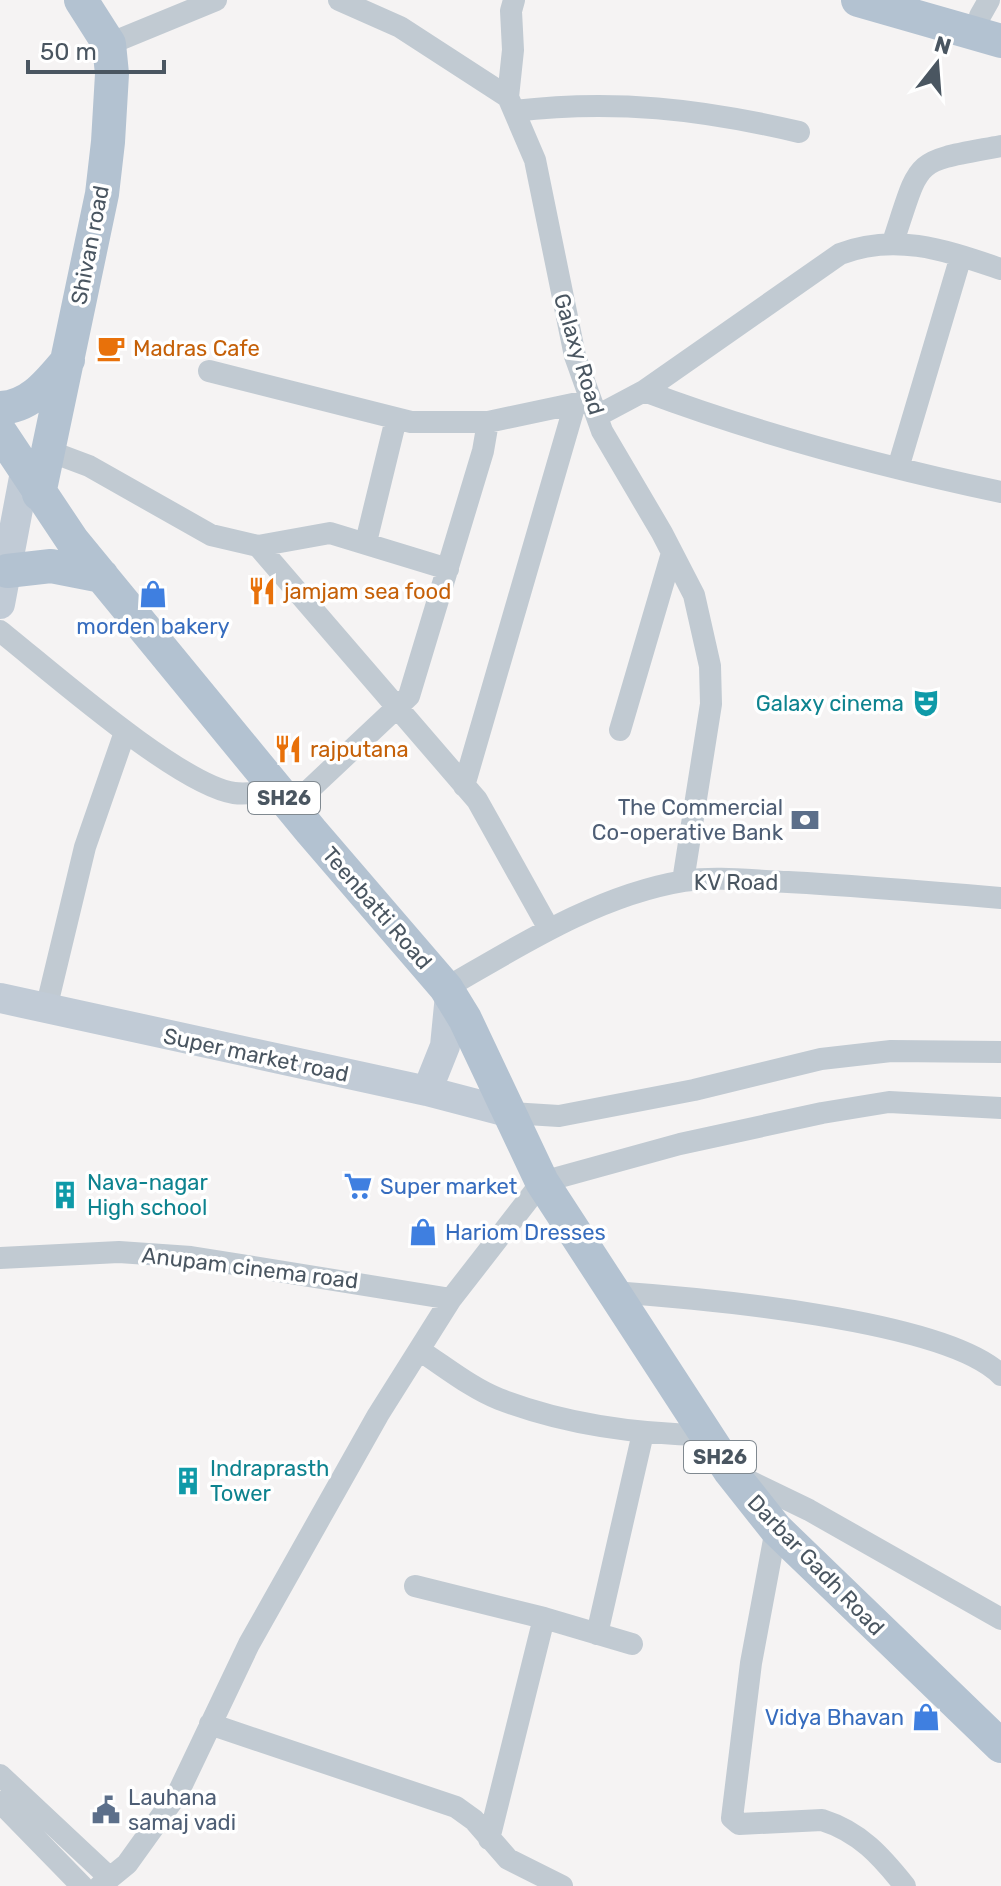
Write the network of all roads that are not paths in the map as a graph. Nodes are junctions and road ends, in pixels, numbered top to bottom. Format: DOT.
graph roads {
  1 [pos="81,0"];
  2 [pos="216,0"];
  3 [pos="339,0"];
  4 [pos="514,0"];
  5 [pos="858,0"];
  6 [pos="929,0"];
  7 [pos="993,20"];
  8 [pos="109,44"];
  9 [pos="511,104"];
  10 [pos="799,132"];
  11 [pos="1001,146"];
  12 [pos="893,242"];
  13 [pos="961,256"];
  14 [pos="1001,269"];
  15 [pos="68,360"];
  16 [pos="209,371"];
  17 [pos="644,391"];
  18 [pos="588,407"];
  19 [pos="0,408"];
  20 [pos="396,419"];
  21 [pos="488,422"];
  22 [pos="0,432"];
  23 [pos="898,468"];
  24 [pos="38,472"];
  25 [pos="1001,492"];
  26 [pos="366,542"];
  27 [pos="258,546"];
  28 [pos="672,553"];
  29 [pos="448,569"];
  30 [pos="7,571"];
  31 [pos="102,576"];
  32 [pos="0,604"];
  33 [pos="0,631"];
  34 [pos="398,708"];
  35 [pos="620,730"];
  36 [pos="125,732"];
  37 [pos="464,786"];
  38 [pos="284,798"];
  39 [pos="683,881"];
  40 [pos="1001,898"];
  41 [pos="549,929"];
  42 [pos="448,991"];
  43 [pos="0,998"];
  44 [pos="46,1009"];
  45 [pos="1001,1052"];
  46 [pos="427,1091"];
  47 [pos="1001,1108"];
  48 [pos="511,1113"];
  49 [pos="542,1182"];
  50 [pos="0,1258"];
  51 [pos="613,1292"];
  52 [pos="451,1299"];
  53 [pos="419,1350"];
  54 [pos="1001,1375"];
  55 [pos="643,1433"];
  56 [pos="706,1435"];
  57 [pos="730,1471"];
  58 [pos="776,1529"];
  59 [pos="415,1586"];
  60 [pos="544,1618"];
  61 [pos="1001,1619"];
  62 [pos="597,1634"];
  63 [pos="632,1644"];
  64 [pos="210,1724"];
  65 [pos="1001,1746"];
  66 [pos="0,1775"];
  67 [pos="0,1802"];
  68 [pos="489,1839"];
  69 [pos="105,1882"];
  70 [pos="554,1884"];
  71 [pos="82,1886"];
  72 [pos="905,1886"];
  1 -- 8 [label="main road, Shivan road"];
  2 -- 8 [label="street"];
  3 -- 9 [label="street"];
  4 -- 9 [label="street"];
  5 -- 7 [label="main road"];
  6 -- 7 [label="main road"];
  8 -- 15 [label="main road, Shivan road"];
  9 -- 10 [label="street"];
  9 -- 18 [label="street, Galaxy Road"];
  11 -- 12 [label="street"];
  12 -- 13 [label="street"];
  12 -- 17 [label="street"];
  13 -- 14 [label="street"];
  13 -- 23 [label="street"];
  15 -- 19 [label="main road"];
  15 -- 24 [label="main road, Shivan road"];
  16 -- 20 [label="street"];
  17 -- 18 [label="street"];
  17 -- 23 [label="street"];
  18 -- 21 [label="street"];
  18 -- 28 [label="street, Galaxy Road"];
  18 -- 37 [label="street"];
  20 -- 21 [label="street"];
  20 -- 26 [label="street"];
  21 -- 29 [label="street"];
  22 -- 24 [label="main road, SH26"];
  23 -- 25 [label="street"];
  24 -- 27 [label="street"];
  24 -- 30 [label="main road"];
  24 -- 31 [label="main road, Teenbatti Road / SH26"];
  26 -- 27 [label="street"];
  26 -- 29 [label="street"];
  27 -- 34 [label="street"];
  28 -- 35 [label="street"];
  28 -- 39 [label="street, Galaxy Road"];
  29 -- 34 [label="street"];
  30 -- 31 [label="main road"];
  30 -- 32 [label="main road"];
  31 -- 38 [label="main road, Teenbatti Road / SH26"];
  33 -- 36 [label="street"];
  34 -- 37 [label="street"];
  34 -- 38 [label="street"];
  36 -- 38 [label="street"];
  36 -- 44 [label="street"];
  37 -- 41 [label="street"];
  38 -- 42 [label="main road, Teenbatti Road / SH26"];
  39 -- 40 [label="street, KV Road"];
  39 -- 41 [label="street, KV Road"];
  41 -- 42 [label="street, KV Road"];
  42 -- 46 [label="main road"];
  42 -- 48 [label="main road, Teenbatti Road / SH26"];
  43 -- 44 [label="main road, Super market road"];
  44 -- 46 [label="main road, Super market road"];
  45 -- 48 [label="street"];
  46 -- 48 [label="main road, Super market road"];
  47 -- 49 [label="street"];
  48 -- 49 [label="main road, Darbar Gadh Road / SH26"];
  49 -- 51 [label="main road, Darbar Gadh Road / SH26"];
  49 -- 52 [label="street"];
  50 -- 52 [label="street, Anupam cinema road"];
  51 -- 54 [label="street"];
  51 -- 56 [label="main road, Darbar Gadh Road / SH26"];
  52 -- 53 [label="street"];
  53 -- 55 [label="street"];
  53 -- 64 [label="street"];
  55 -- 56 [label="street"];
  55 -- 62 [label="street"];
  56 -- 57 [label="main road, Darbar Gadh Road / SH26"];
  57 -- 58 [label="main road, Darbar Gadh Road / SH26"];
  57 -- 61 [label="street"];
  58 -- 65 [label="main road, Darbar Gadh Road / SH26"];
  58 -- 72 [label="street"];
  59 -- 60 [label="street"];
  60 -- 62 [label="street"];
  60 -- 68 [label="street"];
  62 -- 63 [label="street"];
  64 -- 68 [label="street"];
  64 -- 69 [label="street"];
  66 -- 69 [label="street"];
  67 -- 71 [label="street"];
  68 -- 70 [label="street"];
}
